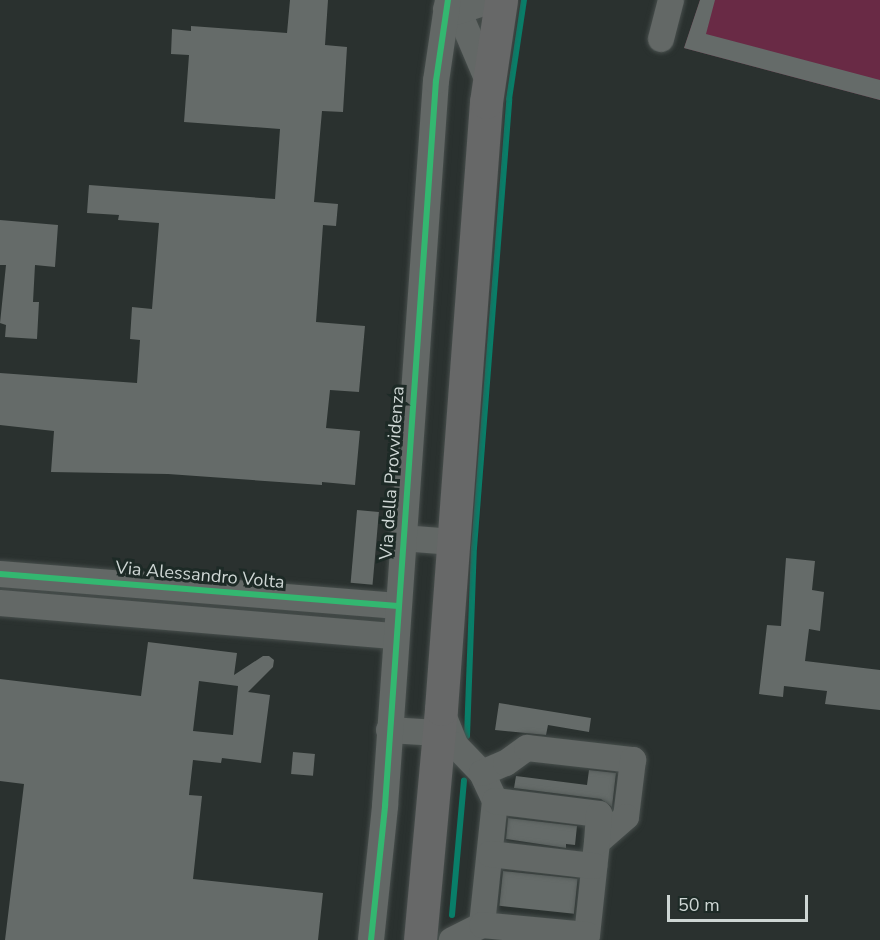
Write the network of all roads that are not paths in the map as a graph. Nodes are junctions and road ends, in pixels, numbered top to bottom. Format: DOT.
graph roads {
  1 [pos="492,0"];
  2 [pos="501,0"];
  3 [pos="671,0"];
  4 [pos="450,7"];
  5 [pos="661,39"];
  6 [pos="489,82"];
  7 [pos="402,538"];
  8 [pos="453,542"];
  9 [pos="4,574"];
  10 [pos="3,603"];
  11 [pos="398,606"];
  12 [pos="396,636"];
  13 [pos="440,721"];
  14 [pos="389,730"];
  15 [pos="482,773"];
  16 [pos="495,801"];
  17 [pos="490,854"];
  18 [pos="595,854"];
  19 [pos="482,925"];
  20 [pos="371,940"];
  21 [pos="420,940"];
  22 [pos="452,940"];
  1 -- 4 [label="street"];
  2 -- 6 [label="main road"];
  3 -- 5 [label="street"];
  4 -- 6 [label="street"];
  4 -- 7 [label="street, Via della Provvidenza"];
  6 -- 8 [label="main road"];
  7 -- 8 [label="street"];
  7 -- 11 [label="street, Via della Provvidenza"];
  8 -- 13 [label="main road"];
  9 -- 10 [label="street"];
  9 -- 11 [label="street, Via Alessandro Volta"];
  10 -- 12 [label="street"];
  11 -- 12 [label="street, Via della Provvidenza"];
  12 -- 14 [label="street, Via della Provvidenza"];
  13 -- 14 [label="street"];
  13 -- 15 [label="street"];
  13 -- 21 [label="main road"];
  14 -- 20 [label="street, Via della Provvidenza"];
  15 -- 16 [label="street"];
  15 -- 18 [label="street"];
  16 -- 17 [label="street"];
  16 -- 18 [label="street"];
  17 -- 18 [label="street"];
  17 -- 19 [label="street"];
  18 -- 19 [label="street"];
  19 -- 22 [label="street"];
}
